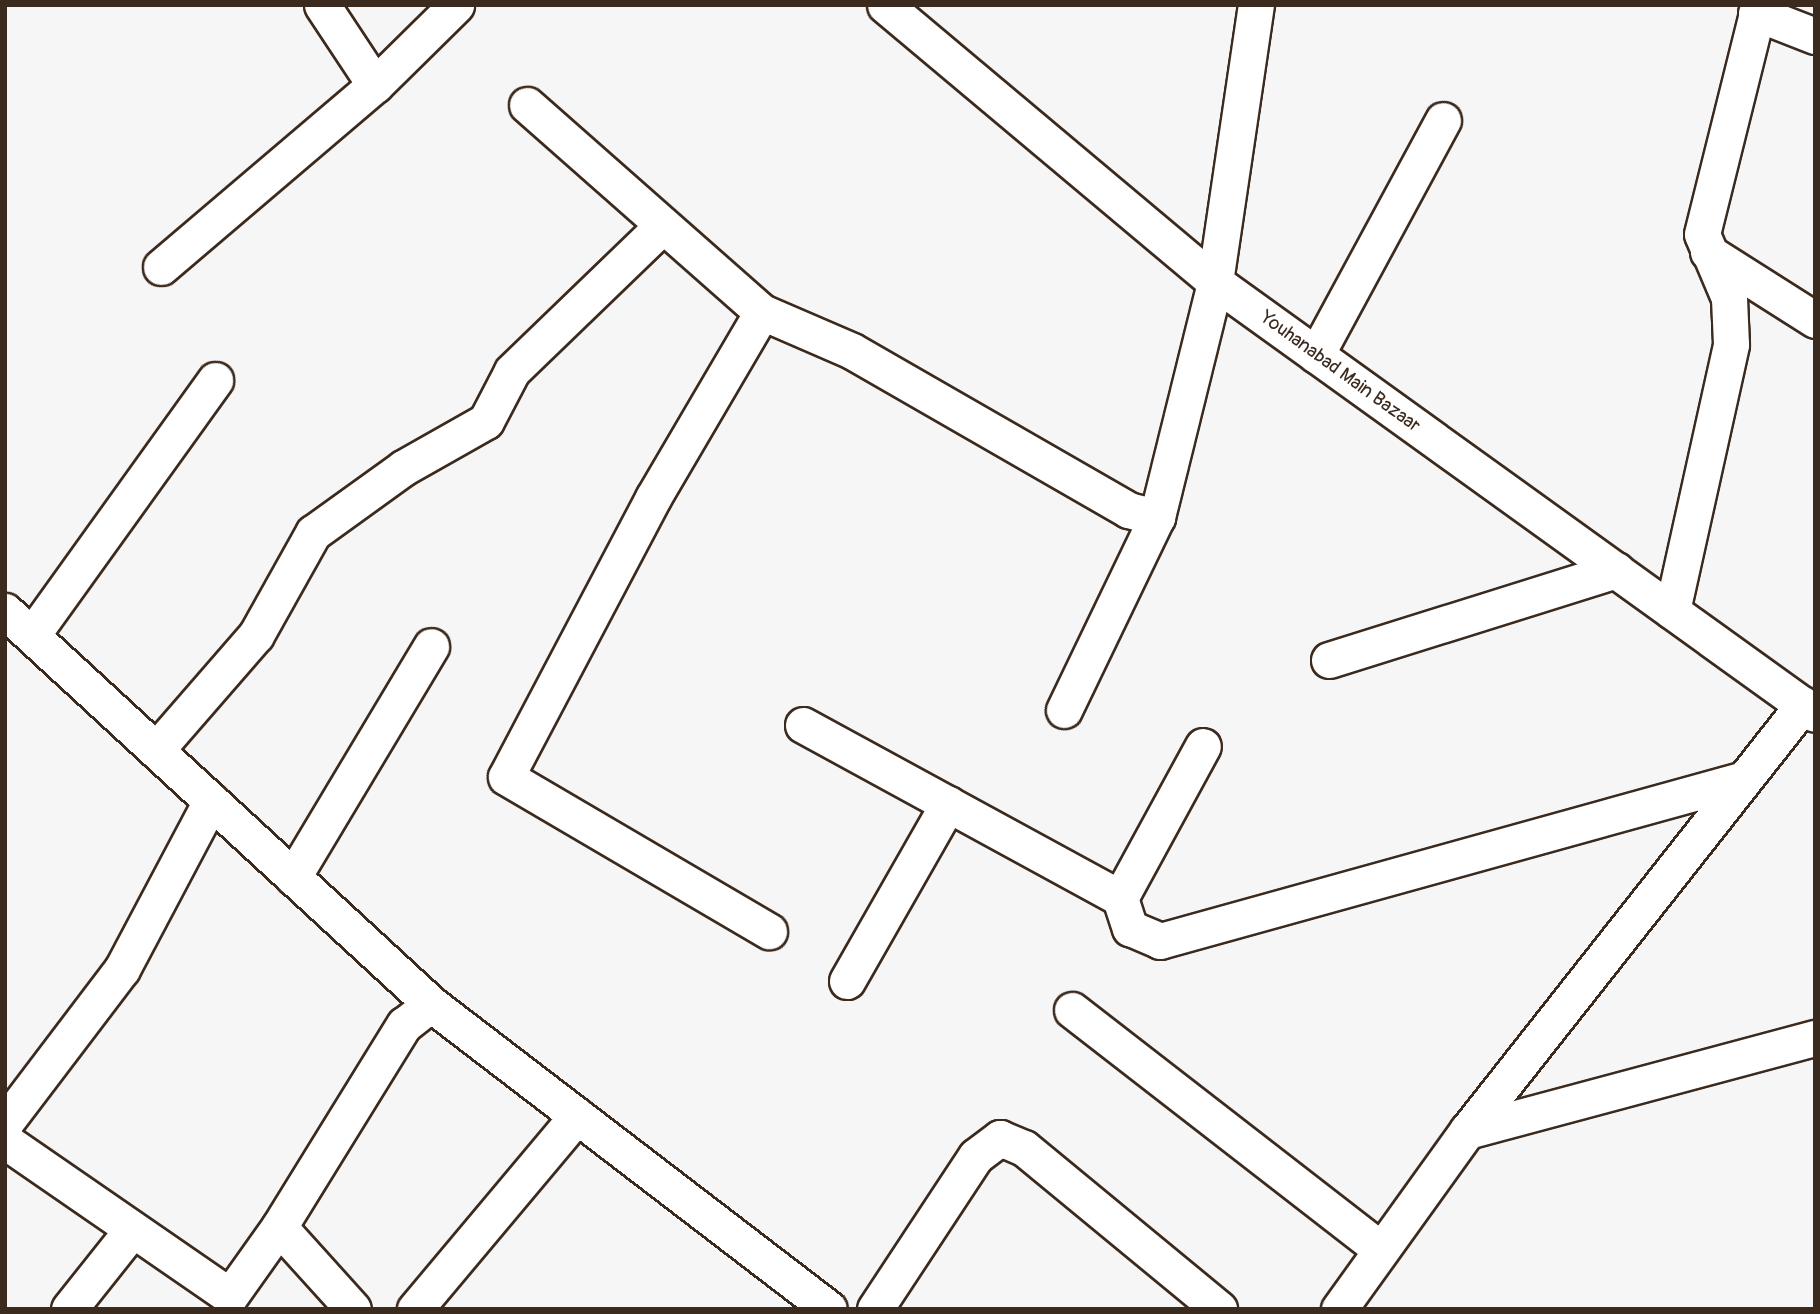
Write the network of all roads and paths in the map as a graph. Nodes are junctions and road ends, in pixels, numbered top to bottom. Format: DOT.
graph roads {
  1 [pos="322,5"];
  2 [pos="456,5"];
  3 [pos="885,5"];
  4 [pos="1226,5"];
  5 [pos="1758,9"];
  6 [pos="1254,17"];
  7 [pos="1815,36"];
  8 [pos="375,85"];
  9 [pos="527,106"];
  10 [pos="1443,120"];
  11 [pos="661,227"];
  12 [pos="1707,252"];
  13 [pos="161,267"];
  14 [pos="1215,282"];
  15 [pos="762,312"];
  16 [pos="1815,320"];
  17 [pos="1316,355"];
  18 [pos="215,380"];
  19 [pos="1157,517"];
  20 [pos="1616,570"];
  21 [pos="1672,611"];
  22 [pos="12,618"];
  23 [pos="431,646"];
  24 [pos="1329,660"];
  25 [pos="1809,709"];
  26 [pos="1064,710"];
  27 [pos="803,725"];
  28 [pos="1203,746"];
  29 [pos="156,750"];
  30 [pos="1744,779"];
  31 [pos="211,801"];
  32 [pos="948,804"];
  33 [pos="293,877"];
  34 [pos="1120,898"];
  35 [pos="769,931"];
  36 [pos="847,981"];
  37 [pos="431,1004"];
  38 [pos="1072,1010"];
  39 [pos="1815,1038"];
  40 [pos="577,1116"];
  41 [pos="5,1124"];
  42 [pos="1467,1131"];
  43 [pos="5,1141"];
  44 [pos="279,1227"];
  45 [pos="131,1231"];
  46 [pos="1381,1251"];
  47 [pos="69,1309"];
  48 [pos="353,1309"];
  49 [pos="415,1309"];
  50 [pos="829,1309"];
  51 [pos="875,1309"];
  52 [pos="1219,1309"];
  53 [pos="1339,1309"];
  1 -- 8 [label="street"];
  2 -- 8 [label="street"];
  3 -- 14 [label="street, Youhanabad Main Bazaar"];
  4 -- 6 [label="street"];
  5 -- 7 [label="street"];
  5 -- 12 [label="street"];
  6 -- 14 [label="street"];
  8 -- 13 [label="street"];
  9 -- 11 [label="street"];
  10 -- 17 [label="street"];
  11 -- 15 [label="street"];
  11 -- 29 [label="street"];
  12 -- 16 [label="street"];
  12 -- 21 [label="street"];
  14 -- 17 [label="street, Youhanabad Main Bazaar"];
  14 -- 19 [label="street"];
  15 -- 19 [label="street"];
  15 -- 35 [label="street"];
  17 -- 20 [label="street, Youhanabad Main Bazaar"];
  18 -- 22 [label="street"];
  19 -- 26 [label="street"];
  20 -- 21 [label="street, Youhanabad Main Bazaar"];
  20 -- 24 [label="street"];
  21 -- 25 [label="street, Youhanabad Main Bazaar"];
  22 -- 29 [label="street"];
  23 -- 33 [label="street"];
  25 -- 30 [label="street"];
  27 -- 32 [label="street"];
  28 -- 34 [label="street"];
  29 -- 31 [label="street"];
  30 -- 34 [label="street"];
  30 -- 42 [label="street"];
  31 -- 33 [label="street"];
  31 -- 41 [label="street"];
  32 -- 34 [label="street"];
  32 -- 36 [label="street"];
  33 -- 37 [label="street"];
  37 -- 40 [label="street"];
  37 -- 44 [label="street"];
  38 -- 46 [label="street"];
  39 -- 42 [label="street"];
  40 -- 49 [label="street"];
  40 -- 50 [label="street"];
  42 -- 46 [label="street"];
  43 -- 45 [label="street"];
  44 -- 45 [label="street"];
  44 -- 48 [label="street"];
  45 -- 47 [label="street"];
  46 -- 53 [label="street"];
  51 -- 52 [label="street"];
}
